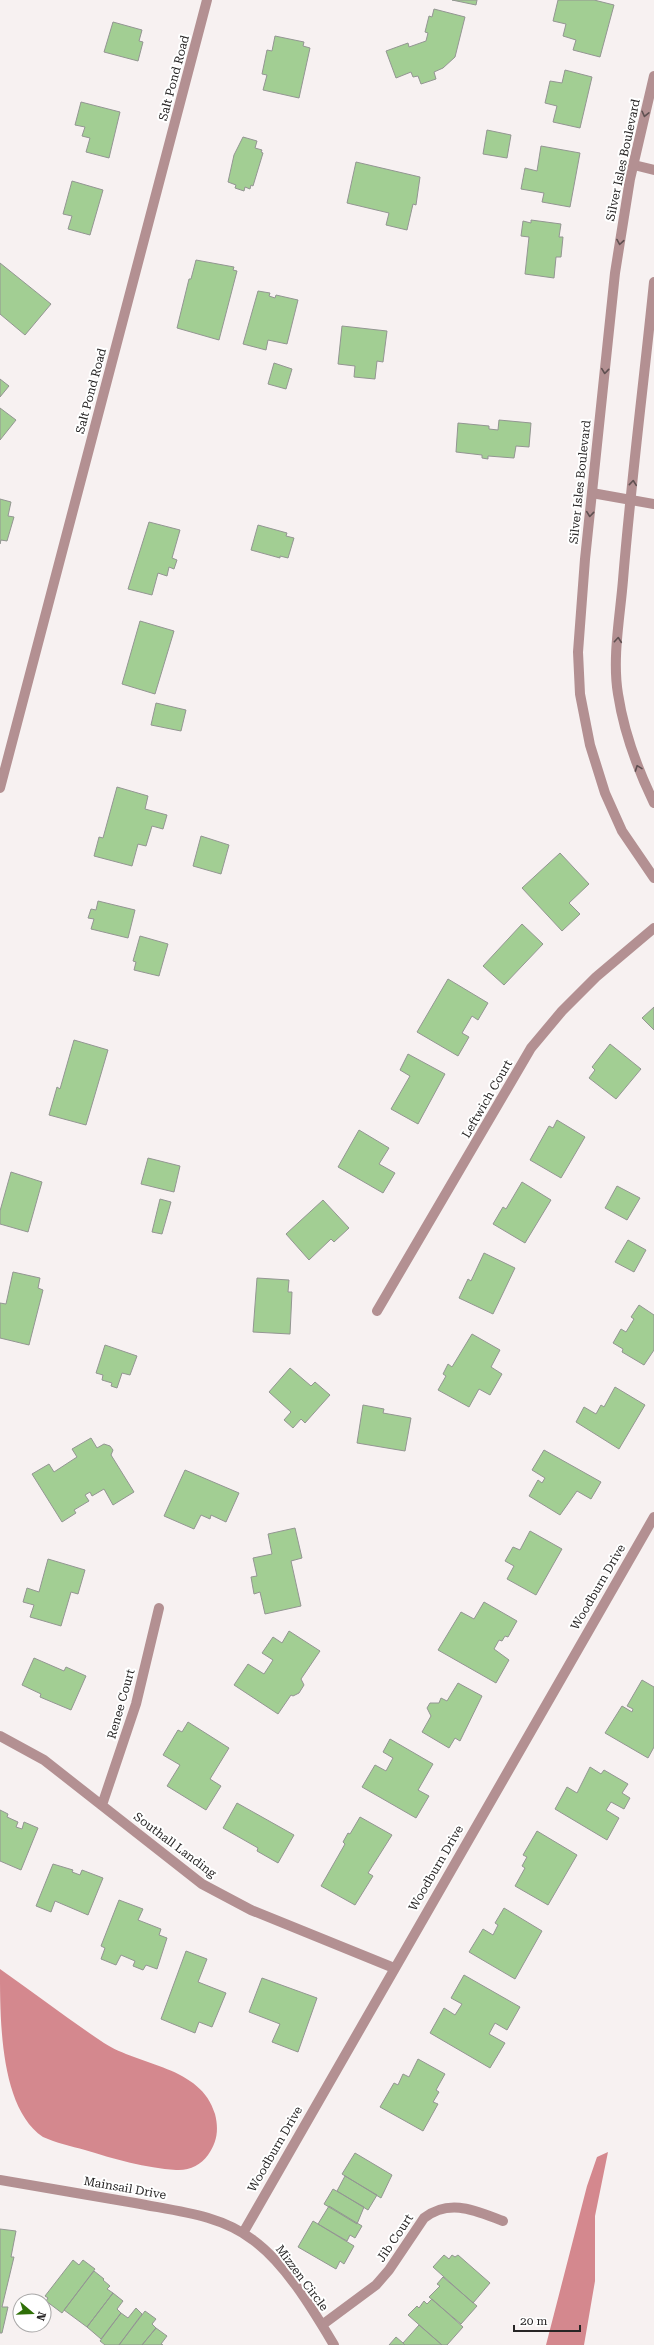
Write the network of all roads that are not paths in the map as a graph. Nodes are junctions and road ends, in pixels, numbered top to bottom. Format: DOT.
graph roads {
  1 [pos="207,0"];
  2 [pos="654,76"];
  3 [pos="634,165"];
  4 [pos="654,170"];
  5 [pos="654,282"];
  6 [pos="592,493"];
  7 [pos="631,498"];
  8 [pos="654,504"];
  9 [pos="0,788"];
  10 [pos="654,803"];
  11 [pos="654,878"];
  12 [pos="654,928"];
  13 [pos="377,1311"];
  14 [pos="654,1517"];
  15 [pos="159,1608"];
  16 [pos="0,1736"];
  17 [pos="102,1805"];
  18 [pos="394,1968"];
  19 [pos="0,2180"];
  20 [pos="503,2221"];
  21 [pos="243,2232"];
  22 [pos="322,2325"];
  23 [pos="334,2345"];
  1 -- 9 [label="street, Salt Pond Road"];
  2 -- 3 [label="street, Silver Isles Boulevard, one-way"];
  3 -- 4 [label="street"];
  3 -- 6 [label="street, Silver Isles Boulevard, one-way"];
  7 -- 5 [label="street, one-way"];
  6 -- 7 [label="street"];
  6 -- 11 [label="street, Silver Isles Boulevard, one-way"];
  7 -- 8 [label="street"];
  10 -- 7 [label="street, one-way"];
  12 -- 13 [label="street, Leftwich Court"];
  14 -- 18 [label="street, Woodburn Drive"];
  15 -- 17 [label="street, Renee Court"];
  16 -- 17 [label="street, Southall Landing"];
  17 -- 18 [label="street, Southall Landing"];
  18 -- 21 [label="street, Woodburn Drive"];
  19 -- 21 [label="street, Mainsail Drive"];
  20 -- 22 [label="street, Jib Court"];
  21 -- 22 [label="street, Mizzen Circle"];
  22 -- 23 [label="street, Mizzen Circle"];
}
